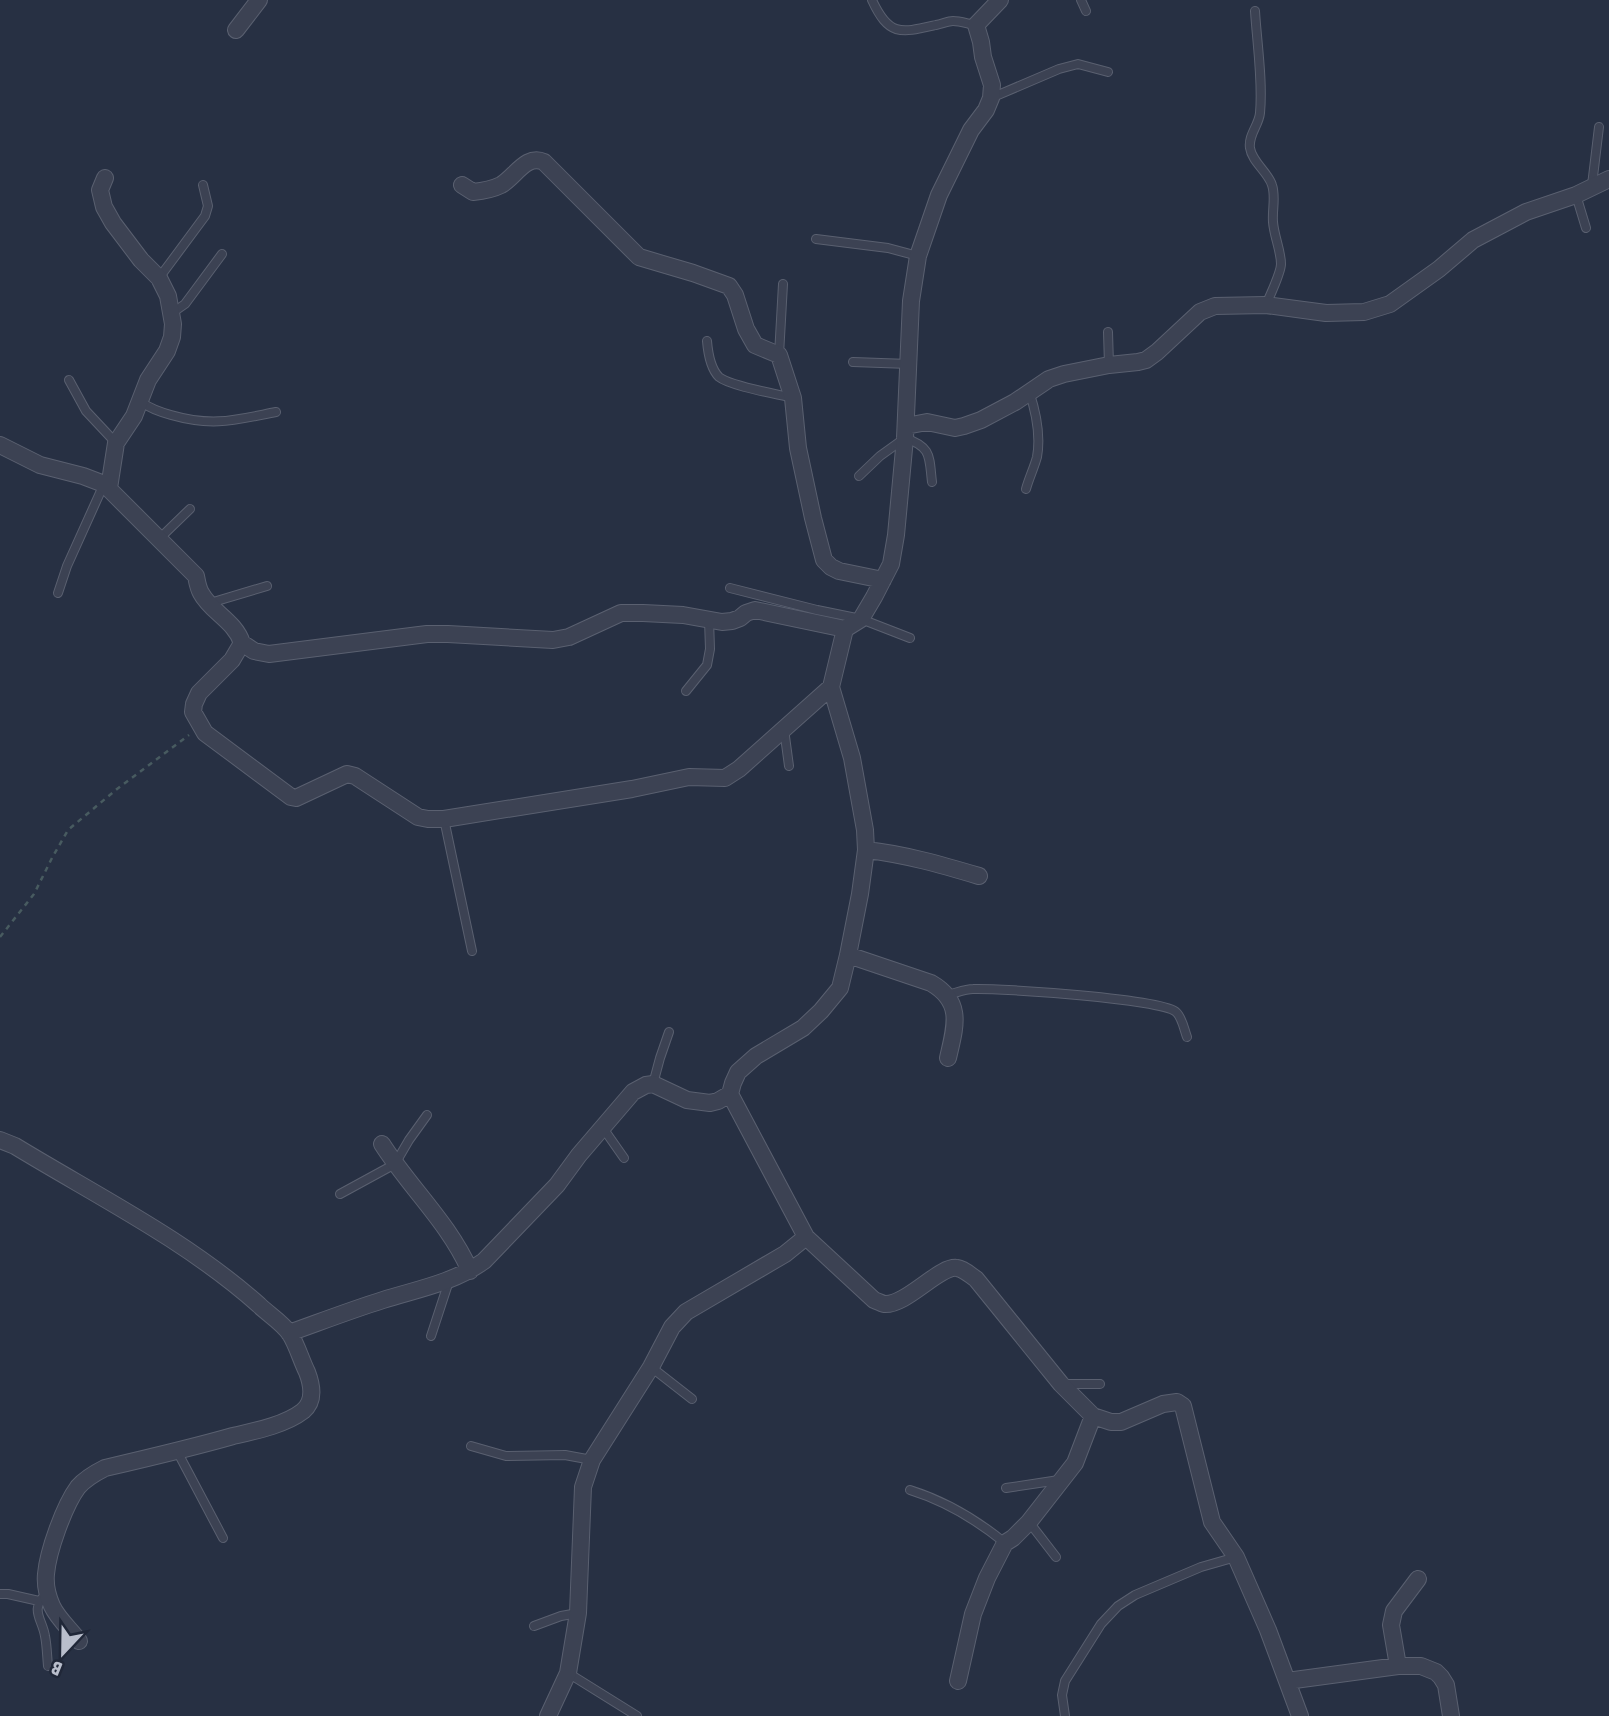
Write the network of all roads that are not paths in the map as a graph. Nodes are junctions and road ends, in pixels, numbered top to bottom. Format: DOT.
graph roads {
  1 [pos="259,0"];
  2 [pos="872,0"];
  3 [pos="1000,0"];
  4 [pos="1081,0"];
  5 [pos="1086,11"];
  6 [pos="1255,11"];
  7 [pos="976,25"];
  8 [pos="236,30"];
  9 [pos="1108,72"];
  10 [pos="991,98"];
  11 [pos="1599,127"];
  12 [pos="105,178"];
  13 [pos="1609,179"];
  14 [pos="202,185"];
  15 [pos="462,185"];
  16 [pos="1592,186"];
  17 [pos="1576,195"];
  18 [pos="1586,228"];
  19 [pos="816,239"];
  20 [pos="222,254"];
  21 [pos="918,256"];
  22 [pos="159,278"];
  23 [pos="783,284"];
  24 [pos="1266,305"];
  25 [pos="172,313"];
  26 [pos="1108,332"];
  27 [pos="707,341"];
  28 [pos="779,355"];
  29 [pos="853,362"];
  30 [pos="909,364"];
  31 [pos="1109,365"];
  32 [pos="69,380"];
  33 [pos="1030,391"];
  34 [pos="793,398"];
  35 [pos="141,402"];
  36 [pos="275,412"];
  37 [pos="905,432"];
  38 [pos="116,443"];
  39 [pos="0,445"];
  40 [pos="859,476"];
  41 [pos="932,482"];
  42 [pos="107,486"];
  43 [pos="1026,489"];
  44 [pos="190,509"];
  45 [pos="159,538"];
  46 [pos="883,580"];
  47 [pos="267,586"];
  48 [pos="730,589"];
  49 [pos="58,593"];
  50 [pos="209,603"];
  51 [pos="860,619"];
  52 [pos="709,620"];
  53 [pos="845,629"];
  54 [pos="910,638"];
  55 [pos="242,643"];
  56 [pos="831,687"];
  57 [pos="686,691"];
  58 [pos="784,729"];
  59 [pos="789,766"];
  60 [pos="444,819"];
  61 [pos="866,850"];
  62 [pos="979,876"];
  63 [pos="472,951"];
  64 [pos="848,955"];
  65 [pos="947,995"];
  66 [pos="669,1032"];
  67 [pos="1187,1037"];
  68 [pos="948,1058"];
  69 [pos="653,1084"];
  70 [pos="730,1094"];
  71 [pos="427,1115"];
  72 [pos="603,1128"];
  73 [pos="0,1140"];
  74 [pos="382,1144"];
  75 [pos="624,1158"];
  76 [pos="395,1164"];
  77 [pos="340,1194"];
  78 [pos="806,1237"];
  79 [pos="470,1271"];
  80 [pos="449,1281"];
  81 [pos="289,1333"];
  82 [pos="431,1336"];
  83 [pos="651,1367"];
  84 [pos="1061,1384"];
  85 [pos="1100,1384"];
  86 [pos="692,1399"];
  87 [pos="1093,1416"];
  88 [pos="471,1446"];
  89 [pos="177,1451"];
  90 [pos="592,1461"];
  91 [pos="1062,1480"];
  92 [pos="1006,1488"];
  93 [pos="910,1490"];
  94 [pos="1029,1522"];
  95 [pos="223,1538"];
  96 [pos="1005,1543"];
  97 [pos="1056,1557"];
  98 [pos="1236,1557"];
  99 [pos="1418,1579"];
  100 [pos="0,1594"];
  101 [pos="43,1597"];
  102 [pos="578,1613"];
  103 [pos="534,1626"];
  104 [pos="79,1641"];
  105 [pos="1398,1665"];
  106 [pos="48,1666"];
  107 [pos="568,1673"];
  108 [pos="958,1681"];
  109 [pos="1287,1681"];
  110 [pos="548,1716"];
  111 [pos="637,1716"];
  112 [pos="1065,1716"];
  113 [pos="1300,1716"];
  114 [pos="1451,1716"];
  1 -- 8 [label="street"];
  2 -- 7 [label="lane"];
  3 -- 7 [label="street"];
  4 -- 5 [label="lane"];
  6 -- 24 [label="lane"];
  7 -- 10 [label="street"];
  9 -- 10 [label="lane"];
  10 -- 21 [label="street"];
  11 -- 16 [label="lane"];
  12 -- 22 [label="street"];
  13 -- 16 [label="street"];
  14 -- 22 [label="lane"];
  15 -- 28 [label="street"];
  16 -- 17 [label="street"];
  17 -- 18 [label="lane"];
  17 -- 24 [label="street"];
  19 -- 21 [label="lane"];
  20 -- 25 [label="lane"];
  21 -- 30 [label="street"];
  22 -- 25 [label="street"];
  23 -- 28 [label="lane"];
  24 -- 31 [label="street"];
  25 -- 35 [label="street"];
  26 -- 31 [label="lane"];
  27 -- 34 [label="lane"];
  28 -- 34 [label="street"];
  29 -- 30 [label="lane"];
  30 -- 37 [label="street"];
  31 -- 33 [label="street"];
  32 -- 38 [label="lane"];
  33 -- 37 [label="street"];
  33 -- 43 [label="lane"];
  34 -- 46 [label="street"];
  35 -- 36 [label="lane"];
  35 -- 38 [label="street"];
  37 -- 40 [label="lane"];
  37 -- 41 [label="lane"];
  37 -- 46 [label="street"];
  38 -- 42 [label="street"];
  39 -- 42 [label="street"];
  42 -- 45 [label="street"];
  42 -- 49 [label="lane"];
  44 -- 45 [label="lane"];
  45 -- 50 [label="street"];
  46 -- 51 [label="street"];
  47 -- 50 [label="lane"];
  48 -- 51 [label="lane"];
  50 -- 55 [label="street"];
  51 -- 53 [label="street"];
  51 -- 54 [label="lane"];
  52 -- 53 [label="street"];
  52 -- 55 [label="street"];
  52 -- 57 [label="lane"];
  53 -- 56 [label="street"];
  55 -- 60 [label="street"];
  56 -- 58 [label="street"];
  56 -- 61 [label="street"];
  58 -- 59 [label="lane"];
  58 -- 60 [label="street"];
  60 -- 63 [label="lane"];
  61 -- 62 [label="street"];
  61 -- 64 [label="street"];
  64 -- 65 [label="street"];
  64 -- 70 [label="street"];
  65 -- 67 [label="lane"];
  65 -- 68 [label="street"];
  66 -- 69 [label="lane"];
  69 -- 70 [label="street"];
  69 -- 72 [label="street"];
  70 -- 78 [label="street"];
  71 -- 76 [label="lane"];
  72 -- 75 [label="lane"];
  72 -- 79 [label="street"];
  73 -- 81 [label="street"];
  74 -- 76 [label="street"];
  76 -- 77 [label="lane"];
  76 -- 79 [label="street"];
  78 -- 83 [label="street"];
  78 -- 84 [label="street"];
  79 -- 80 [label="street"];
  80 -- 81 [label="street"];
  80 -- 82 [label="lane"];
  81 -- 89 [label="street"];
  83 -- 86 [label="lane"];
  83 -- 90 [label="street"];
  84 -- 85 [label="lane"];
  84 -- 87 [label="street"];
  87 -- 91 [label="street"];
  87 -- 98 [label="street"];
  88 -- 90 [label="lane"];
  89 -- 95 [label="lane"];
  89 -- 101 [label="street"];
  90 -- 102 [label="street"];
  91 -- 92 [label="lane"];
  91 -- 94 [label="street"];
  93 -- 96 [label="lane"];
  94 -- 96 [label="street"];
  94 -- 97 [label="lane"];
  96 -- 108 [label="street"];
  98 -- 109 [label="street"];
  98 -- 112 [label="lane"];
  99 -- 105 [label="street"];
  100 -- 101 [label="lane"];
  101 -- 104 [label="street"];
  101 -- 106 [label="lane"];
  102 -- 103 [label="lane"];
  102 -- 107 [label="street"];
  105 -- 109 [label="street"];
  105 -- 114 [label="street"];
  107 -- 110 [label="street"];
  107 -- 111 [label="lane"];
  109 -- 113 [label="street"];
}
